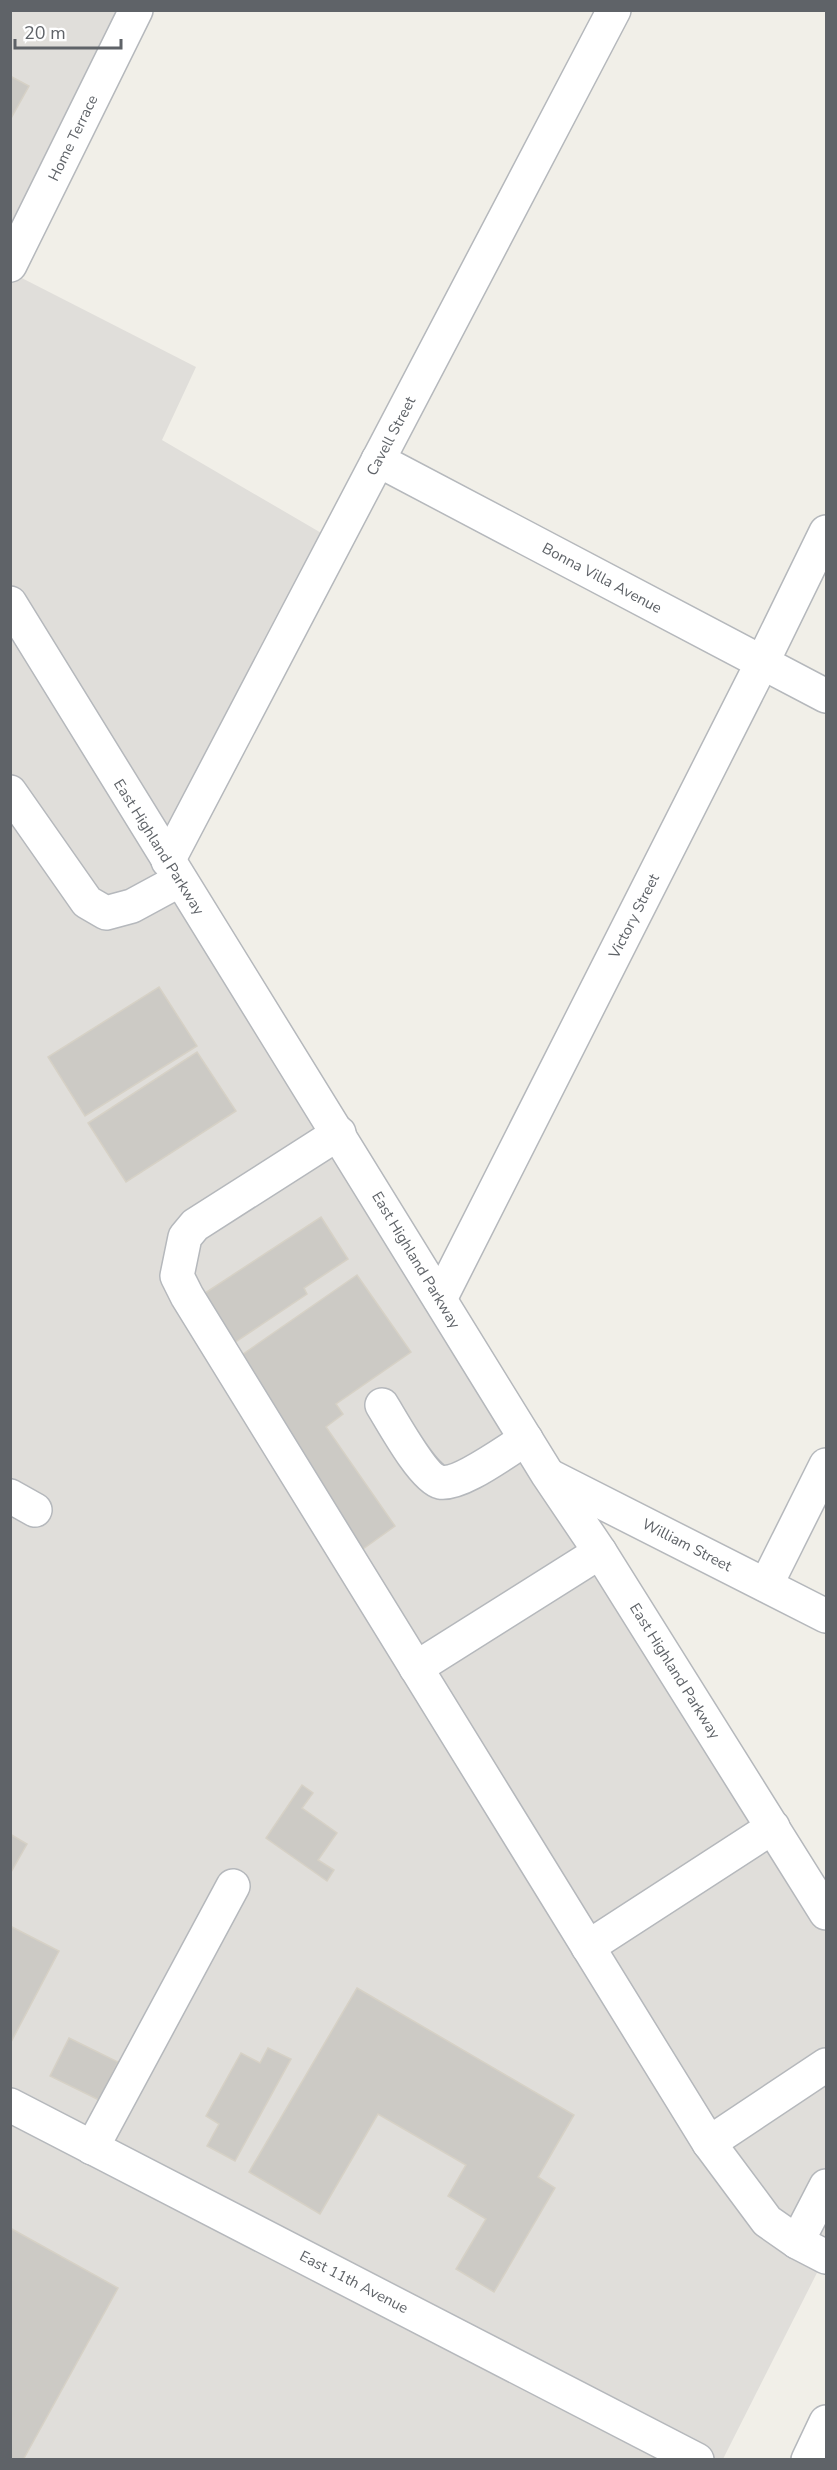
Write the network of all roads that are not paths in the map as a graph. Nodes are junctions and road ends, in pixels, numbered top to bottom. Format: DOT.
graph roads {
  1 [pos="136,10"];
  2 [pos="614,10"];
  3 [pos="10,265"];
  4 [pos="378,460"];
  5 [pos="826,532"];
  6 [pos="10,603"];
  7 [pos="762,663"];
  8 [pos="826,696"];
  9 [pos="10,792"];
  10 [pos="174,871"];
  11 [pos="339,1133"];
  12 [pos="440,1299"];
  13 [pos="382,1405"];
  14 [pos="526,1439"];
  15 [pos="826,1465"];
  16 [pos="548,1475"];
  17 [pos="600,1552"];
  18 [pos="766,1585"];
  19 [pos="826,1616"];
  20 [pos="416,1668"];
  21 [pos="773,1827"];
  22 [pos="233,1886"];
  23 [pos="826,1913"];
  24 [pos="588,1947"];
  25 [pos="826,2066"];
  26 [pos="10,2105"];
  27 [pos="710,2143"];
  28 [pos="92,2148"];
  29 [pos="826,2186"];
  30 [pos="797,2242"];
  31 [pos="826,2257"];
  32 [pos="826,2422"];
  33 [pos="697,2460"];
  34 [pos="808,2460"];
  1 -- 3 [label="street, Home Terrace"];
  2 -- 4 [label="street, Cavell Street"];
  4 -- 7 [label="street, Bonna Villa Avenue"];
  4 -- 10 [label="street, Cavell Street"];
  5 -- 7 [label="street, Victory Street"];
  6 -- 10 [label="street, East Highland Parkway"];
  7 -- 8 [label="street, Bonna Villa Avenue"];
  7 -- 12 [label="street, Victory Street"];
  9 -- 10 [label="street"];
  10 -- 11 [label="street, East Highland Parkway"];
  11 -- 12 [label="street, East Highland Parkway"];
  11 -- 20 [label="street"];
  12 -- 14 [label="street, East Highland Parkway"];
  13 -- 14 [label="street"];
  14 -- 16 [label="street, East Highland Parkway"];
  15 -- 18 [label="street"];
  16 -- 17 [label="street, East Highland Parkway"];
  16 -- 18 [label="street, William Street"];
  17 -- 20 [label="street"];
  17 -- 21 [label="street, East Highland Parkway"];
  18 -- 19 [label="street, William Street"];
  20 -- 24 [label="street"];
  21 -- 23 [label="street, East Highland Parkway"];
  21 -- 24 [label="street"];
  22 -- 28 [label="street"];
  24 -- 27 [label="street"];
  25 -- 27 [label="street"];
  26 -- 28 [label="street, East 11th Avenue"];
  27 -- 30 [label="street"];
  28 -- 33 [label="street, East 11th Avenue"];
  29 -- 30 [label="street"];
  30 -- 31 [label="street"];
  32 -- 34 [label="street"];
}
